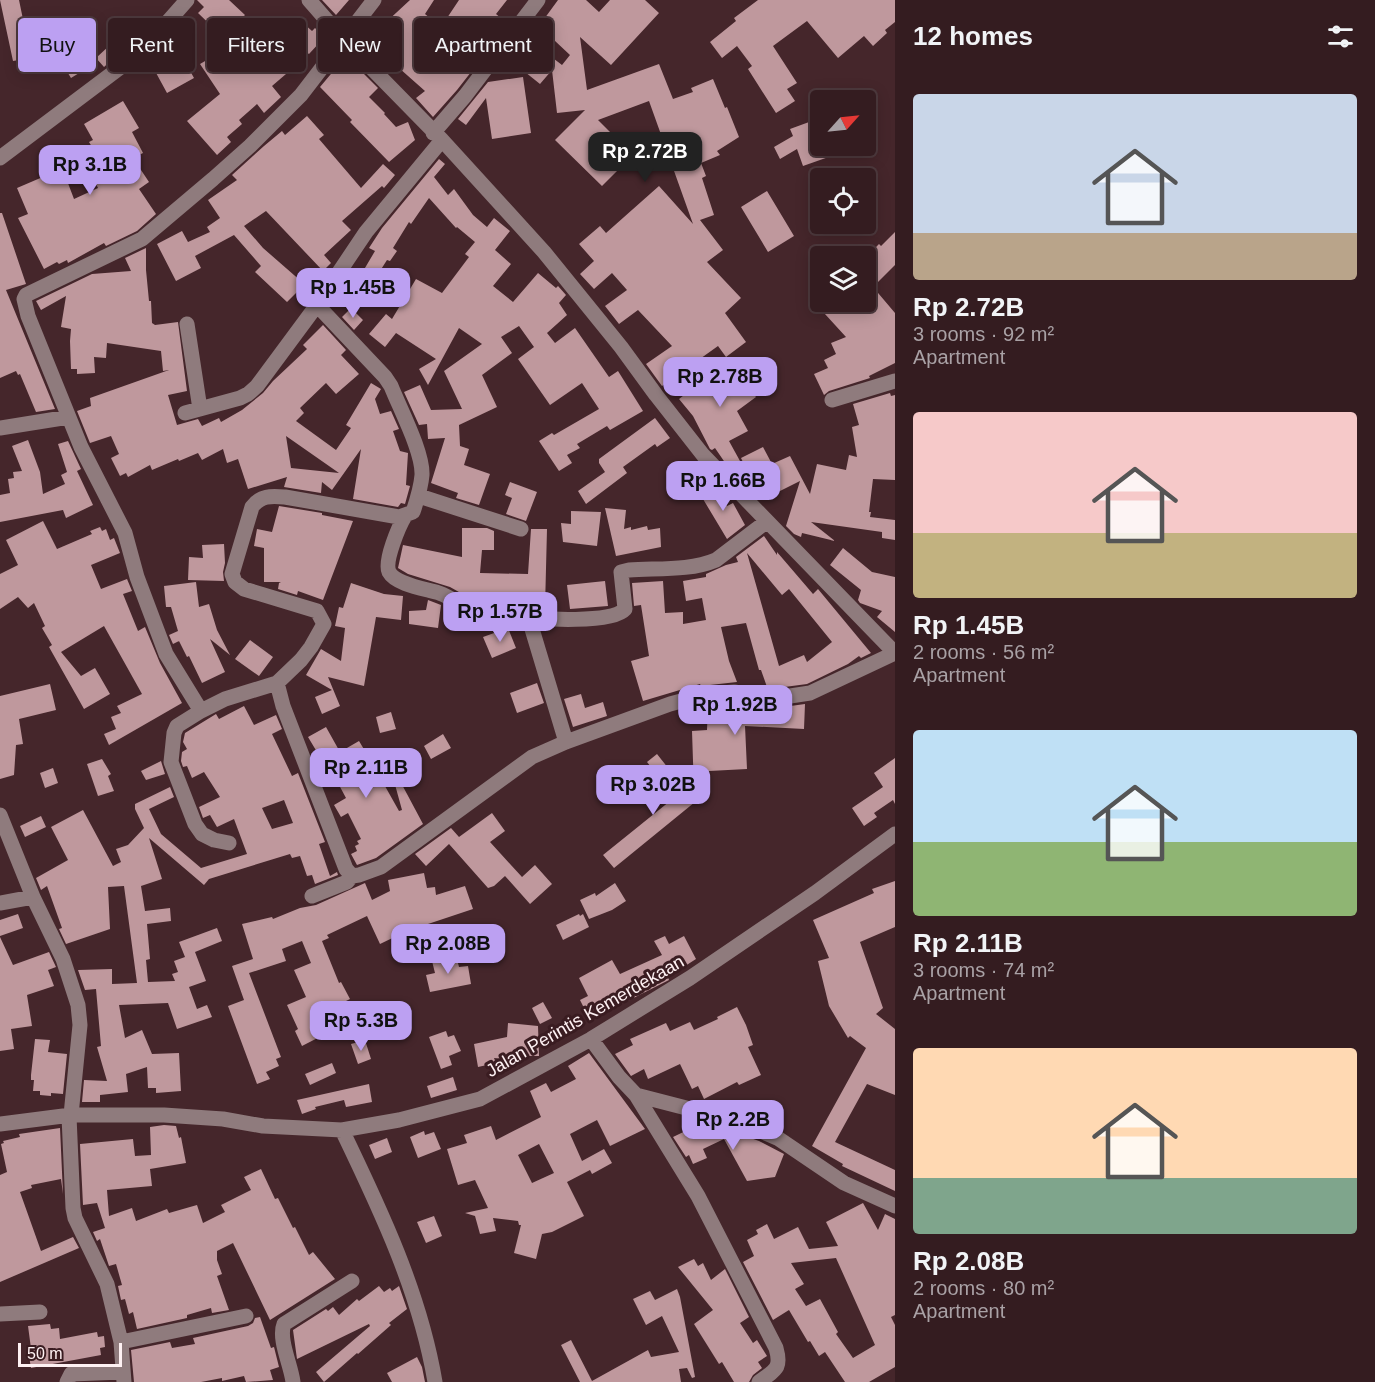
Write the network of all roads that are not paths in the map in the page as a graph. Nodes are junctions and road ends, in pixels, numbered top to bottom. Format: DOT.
graph roads {
  1 [pos="187,0"];
  2 [pos="309,0"];
  3 [pos="374,0"];
  4 [pos="538,0"];
  5 [pos="325,18"];
  6 [pos="360,18"];
  7 [pos="319,72"];
  8 [pos="375,72"];
  9 [pos="437,136"];
  10 [pos="0,158"];
  11 [pos="317,305"];
  12 [pos="187,324"];
  13 [pos="895,381"];
  14 [pos="832,400"];
  15 [pos="69,417"];
  16 [pos="0,428"];
  17 [pos="419,496"];
  18 [pos="405,516"];
  19 [pos="766,522"];
  20 [pos="520,529"];
  21 [pos="529,619"];
  22 [pos="895,653"];
  23 [pos="277,683"];
  24 [pos="201,711"];
  25 [pos="567,742"];
  26 [pos="0,815"];
  27 [pos="895,834"];
  28 [pos="229,843"];
  29 [pos="352,876"];
  30 [pos="312,896"];
  31 [pos="33,897"];
  32 [pos="0,903"];
  33 [pos="591,1039"];
  34 [pos="636,1095"];
  35 [pos="70,1115"];
  36 [pos="0,1124"];
  37 [pos="342,1130"];
  38 [pos="895,1206"];
  39 [pos="352,1281"];
  40 [pos="40,1312"];
  41 [pos="0,1314"];
  42 [pos="246,1316"];
  43 [pos="121,1342"];
  44 [pos="124,1377"];
  45 [pos="67,1382"];
  46 [pos="293,1382"];
  47 [pos="435,1382"];
  48 [pos="759,1382"];
  1 -- 10 [label="street"];
  2 -- 5 [label="street"];
  3 -- 6 [label="street"];
  4 -- 9 [label="street"];
  7 -- 15 [label="street"];
  8 -- 9 [label="street"];
  9 -- 11 [label="street"];
  9 -- 19 [label="street"];
  11 -- 12 [label="street"];
  11 -- 17 [label="street"];
  13 -- 14 [label="street"];
  15 -- 16 [label="street"];
  15 -- 24 [label="street"];
  17 -- 18 [label="street"];
  17 -- 20 [label="street"];
  18 -- 21 [label="street"];
  18 -- 23 [label="street"];
  19 -- 21 [label="street"];
  19 -- 22 [label="street"];
  21 -- 25 [label="street"];
  22 -- 25 [label="street"];
  23 -- 24 [label="street"];
  23 -- 29 [label="street"];
  24 -- 28 [label="street"];
  25 -- 29 [label="street"];
  26 -- 31 [label="street"];
  27 -- 33 [label="street, Jalan Perintis Kemerdekaan"];
  29 -- 30 [label="street"];
  31 -- 32 [label="street"];
  31 -- 35 [label="street"];
  33 -- 34 [label="street"];
  33 -- 37 [label="street, Jalan Perintis Kemerdekaan"];
  34 -- 38 [label="street"];
  34 -- 48 [label="street"];
  35 -- 36 [label="street, Jalan Perintis Kemerdekaan"];
  35 -- 37 [label="street, Jalan Perintis Kemerdekaan"];
  35 -- 43 [label="street"];
  37 -- 47 [label="street"];
  39 -- 46 [label="street"];
  40 -- 41 [label="street"];
  42 -- 43 [label="street"];
  43 -- 44 [label="street"];
  44 -- 45 [label="street"];
}
